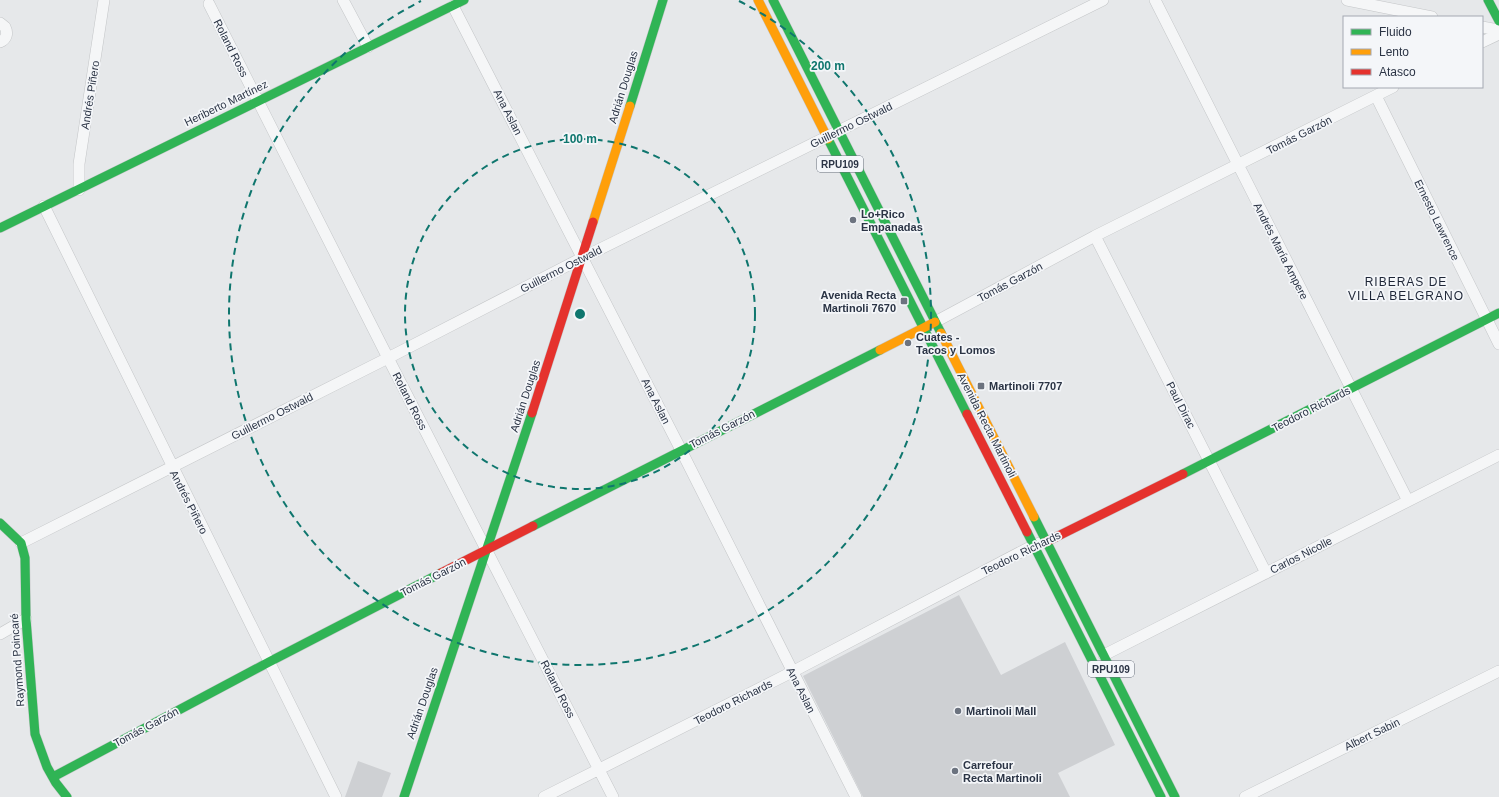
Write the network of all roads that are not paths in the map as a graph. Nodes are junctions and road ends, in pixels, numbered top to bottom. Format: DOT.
graph roads {
  1 [pos="104,0"];
  2 [pos="343,0"];
  3 [pos="464,0"];
  4 [pos="663,0"];
  5 [pos="758,0"];
  6 [pos="773,0"];
  7 [pos="1103,0"];
  8 [pos="1155,0"];
  9 [pos="1347,0"];
  10 [pos="1488,0"];
  11 [pos="209,4"];
  12 [pos="453,6"];
  13 [pos="1427,16"];
  14 [pos="1499,22"];
  15 [pos="0,23"];
  16 [pos="1483,27"];
  17 [pos="1499,30"];
  18 [pos="1499,34"];
  19 [pos="0,42"];
  20 [pos="1483,42"];
  21 [pos="368,47"];
  22 [pos="1391,88"];
  23 [pos="1376,96"];
  24 [pos="258,101"];
  25 [pos="838,132"];
  26 [pos="827,137"];
  27 [pos="1238,165"];
  28 [pos="80,190"];
  29 [pos="44,206"];
  30 [pos="0,228"];
  31 [pos="1096,236"];
  32 [pos="582,258"];
  33 [pos="1499,312"];
  34 [pos="1486,319"];
  35 [pos="935,322"];
  36 [pos="924,328"];
  37 [pos="1499,344"];
  38 [pos="388,358"];
  39 [pos="1351,388"];
  40 [pos="681,450"];
  41 [pos="1499,455"];
  42 [pos="1209,461"];
  43 [pos="171,466"];
  44 [pos="1408,501"];
  45 [pos="0,522"];
  46 [pos="1046,542"];
  47 [pos="20,543"];
  48 [pos="1034,545"];
  49 [pos="487,550"];
  50 [pos="1266,573"];
  51 [pos="26,618"];
  52 [pos="0,634"];
  53 [pos="1104,655"];
  54 [pos="269,662"];
  55 [pos="1499,671"];
  56 [pos="792,672"];
  57 [pos="599,769"];
  58 [pos="53,777"];
  59 [pos="67,797"];
  60 [pos="336,797"];
  61 [pos="404,797"];
  62 [pos="544,797"];
  63 [pos="613,797"];
  64 [pos="856,797"];
  65 [pos="1161,797"];
  66 [pos="1175,797"];
  67 [pos="1245,797"];
  1 -- 28 [label="street, Andrés Piñero"];
  2 -- 21 [label="street"];
  3 -- 12 [label="main road, Heriberto Martínez"];
  4 -- 32 [label="main road, Adrián Douglas"];
  5 -- 26 [label="main road, Avenida Recta Martinoli / RPU109"];
  6 -- 25 [label="main road, Avenida Recta Martinoli / RPU109"];
  7 -- 25 [label="street, Guillermo Ostwald"];
  8 -- 27 [label="street, Andrés María Ampere"];
  9 -- 13 [label="street"];
  10 -- 14 [label="main road"];
  11 -- 24 [label="street, Roland Ross"];
  12 -- 21 [label="main road, Heriberto Martínez"];
  12 -- 32 [label="street, Ana Aslan"];
  15 -- 19 [label="street"];
  16 -- 17 [label="street"];
  18 -- 20 [label="street"];
  21 -- 24 [label="main road, Heriberto Martínez"];
  22 -- 23 [label="street, Tomás Garzón"];
  23 -- 27 [label="street, Tomás Garzón"];
  23 -- 34 [label="street, Ernesto Lawrence"];
  24 -- 28 [label="main road, Heriberto Martínez"];
  24 -- 38 [label="street, Roland Ross"];
  25 -- 26 [label="street, Guillermo Ostwald"];
  25 -- 35 [label="main road, Avenida Recta Martinoli / RPU109"];
  26 -- 32 [label="street, Guillermo Ostwald"];
  26 -- 36 [label="main road, Avenida Recta Martinoli / RPU109"];
  27 -- 31 [label="street, Tomás Garzón"];
  27 -- 39 [label="street, Andrés María Ampere"];
  28 -- 29 [label="main road, Heriberto Martínez"];
  29 -- 30 [label="main road, Heriberto Martínez"];
  29 -- 43 [label="street, Andrés Piñero"];
  31 -- 35 [label="street, Tomás Garzón"];
  31 -- 42 [label="street, Paul Dirac"];
  32 -- 38 [label="street, Guillermo Ostwald"];
  32 -- 40 [label="street, Ana Aslan"];
  32 -- 49 [label="main road, Adrián Douglas"];
  33 -- 34 [label="main road, Teodoro Richards"];
  34 -- 37 [label="street, Ernesto Lawrence"];
  34 -- 39 [label="main road, Teodoro Richards"];
  35 -- 36 [label="main road, Tomás Garzón"];
  35 -- 46 [label="main road, Avenida Recta Martinoli / RPU109"];
  36 -- 40 [label="main road, Tomás Garzón"];
  36 -- 48 [label="main road, Avenida Recta Martinoli / RPU109"];
  38 -- 43 [label="street, Guillermo Ostwald"];
  38 -- 49 [label="street, Roland Ross"];
  39 -- 42 [label="main road, Teodoro Richards"];
  39 -- 44 [label="street, Andrés María Ampere"];
  40 -- 49 [label="main road, Tomás Garzón"];
  40 -- 56 [label="street, Ana Aslan"];
  41 -- 44 [label="street, Carlos Nicolle"];
  42 -- 46 [label="main road, Teodoro Richards"];
  42 -- 50 [label="street, Paul Dirac"];
  43 -- 47 [label="street, Guillermo Ostwald"];
  43 -- 54 [label="street, Andrés Piñero"];
  44 -- 50 [label="street, Carlos Nicolle"];
  45 -- 47 [label="main road, Raymond Poincaré"];
  46 -- 48 [label="street, Teodoro Richards"];
  46 -- 53 [label="main road, Avenida Recta Martinoli / RPU109"];
  47 -- 51 [label="main road, Raymond Poincaré"];
  48 -- 56 [label="street, Teodoro Richards"];
  48 -- 65 [label="main road, Avenida Recta Martinoli / RPU109"];
  49 -- 54 [label="main road, Tomás Garzón"];
  49 -- 57 [label="street, Roland Ross"];
  49 -- 61 [label="main road, Adrián Douglas"];
  50 -- 53 [label="street, Carlos Nicolle"];
  51 -- 52 [label="street"];
  51 -- 58 [label="main road, Raymond Poincaré"];
  53 -- 66 [label="main road, Avenida Recta Martinoli / RPU109"];
  54 -- 58 [label="main road, Tomás Garzón"];
  54 -- 60 [label="street, Andrés Piñero"];
  55 -- 67 [label="street, Albert Sabin"];
  56 -- 57 [label="street, Teodoro Richards"];
  56 -- 64 [label="street, Ana Aslan"];
  57 -- 62 [label="street, Teodoro Richards"];
  57 -- 63 [label="street, Roland Ross"];
  58 -- 59 [label="main road, Raymond Poincaré"];
}
